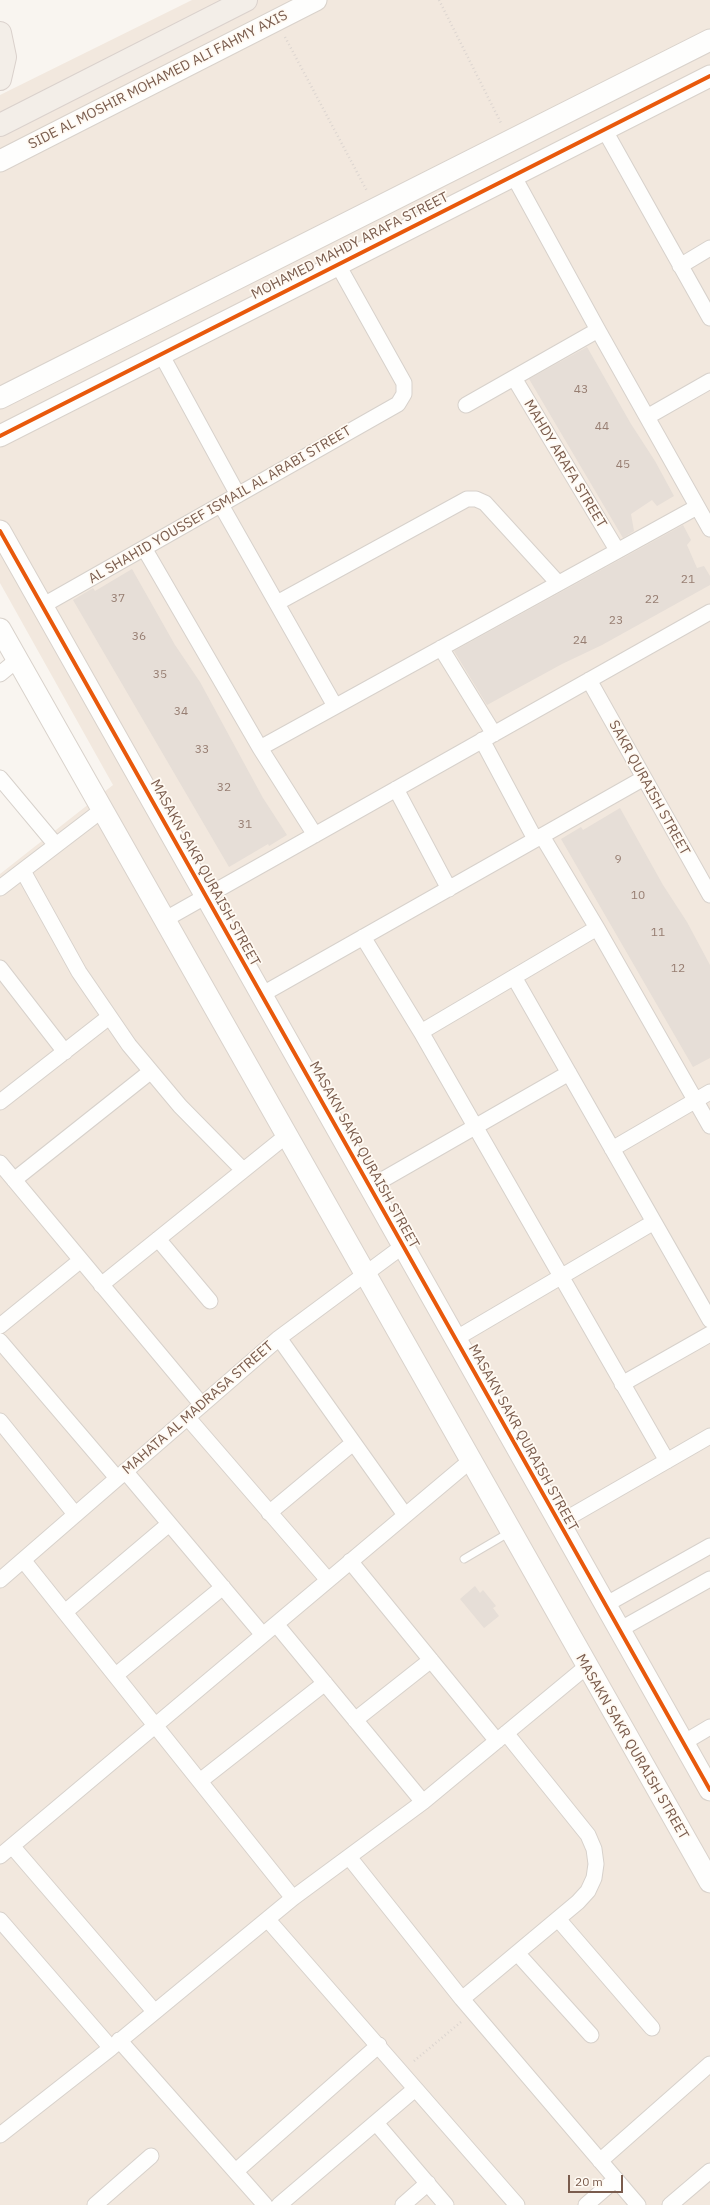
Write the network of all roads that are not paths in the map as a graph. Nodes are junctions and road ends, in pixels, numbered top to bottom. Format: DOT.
graph roads {
  1 [pos="246,0"];
  2 [pos="316,0"];
  3 [pos="0,33"];
  4 [pos="710,40"];
  5 [pos="710,76"];
  6 [pos="0,79"];
  7 [pos="0,125"];
  8 [pos="604,129"];
  9 [pos="0,161"];
  10 [pos="513,175"];
  11 [pos="710,248"];
  12 [pos="338,265"];
  13 [pos="680,266"];
  14 [pos="710,318"];
  15 [pos="598,330"];
  16 [pos="161,354"];
  17 [pos="514,378"];
  18 [pos="710,381"];
  19 [pos="0,398"];
  20 [pos="466,406"];
  21 [pos="646,417"];
  22 [pos="0,436"];
  23 [pos="238,495"];
  24 [pos="221,505"];
  25 [pos="696,507"];
  26 [pos="710,529"];
  27 [pos="0,531"];
  28 [pos="144,548"];
  29 [pos="617,550"];
  30 [pos="558,583"];
  31 [pos="277,603"];
  32 [pos="42,606"];
  33 [pos="710,612"];
  34 [pos="0,629"];
  35 [pos="441,648"];
  36 [pos="17,660"];
  37 [pos="0,674"];
  38 [pos="589,680"];
  39 [pos="335,706"];
  40 [pos="488,737"];
  41 [pos="260,748"];
  42 [pos="644,778"];
  43 [pos="1,781"];
  44 [pos="396,789"];
  45 [pos="102,810"];
  46 [pos="315,835"];
  47 [pos="539,838"];
  48 [pos="56,845"];
  49 [pos="23,871"];
  50 [pos="0,888"];
  51 [pos="449,888"];
  52 [pos="710,895"];
  53 [pos="206,896"];
  54 [pos="164,920"];
  55 [pos="597,928"];
  56 [pos="363,937"];
  57 [pos="0,968"];
  58 [pos="514,977"];
  59 [pos="261,995"];
  60 [pos="109,1017"];
  61 [pos="421,1032"];
  62 [pos="64,1052"];
  63 [pos="150,1072"];
  64 [pos="569,1073"];
  65 [pos="710,1092"];
  66 [pos="695,1101"];
  67 [pos="0,1102"];
  68 [pos="710,1126"];
  69 [pos="475,1127"];
  70 [pos="286,1136"];
  71 [pos="612,1149"];
  72 [pos="0,1162"];
  73 [pos="243,1170"];
  74 [pos="14,1180"];
  75 [pos="370,1187"];
  76 [pos="654,1222"];
  77 [pos="158,1239"];
  78 [pos="403,1246"];
  79 [pos="81,1260"];
  80 [pos="364,1273"];
  81 [pos="560,1276"];
  82 [pos="101,1285"];
  83 [pos="210,1301"];
  84 [pos="710,1320"];
  85 [pos="0,1326"];
  86 [pos="710,1334"];
  87 [pos="279,1338"];
  88 [pos="455,1339"];
  89 [pos="0,1341"];
  90 [pos="622,1384"];
  91 [pos="202,1405"];
  92 [pos="188,1418"];
  93 [pos="0,1421"];
  94 [pos="710,1436"];
  95 [pos="353,1443"];
  96 [pos="470,1461"];
  97 [pos="667,1461"];
  98 [pos="121,1475"];
  99 [pos="269,1513"];
  100 [pos="75,1514"];
  101 [pos="405,1516"];
  102 [pos="559,1523"];
  103 [pos="169,1524"];
  104 [pos="510,1532"];
  105 [pos="710,1546"];
  106 [pos="464,1559"];
  107 [pos="23,1560"];
  108 [pos="350,1561"];
  109 [pos="710,1579"];
  110 [pos="0,1580"];
  111 [pos="328,1580"];
  112 [pos="223,1587"];
  113 [pos="605,1605"];
  114 [pos="65,1612"];
  115 [pos="276,1624"];
  116 [pos="619,1630"];
  117 [pos="263,1635"];
  118 [pos="431,1660"];
  119 [pos="586,1667"];
  120 [pos="116,1675"];
  121 [pos="325,1683"];
  122 [pos="355,1720"];
  123 [pos="156,1725"];
  124 [pos="710,1727"];
  125 [pos="502,1737"];
  126 [pos="683,1743"];
  127 [pos="200,1781"];
  128 [pos="710,1790"];
  129 [pos="423,1802"];
  130 [pos="12,1846"];
  131 [pos="0,1856"];
  132 [pos="349,1857"];
  133 [pos="710,1882"];
  134 [pos="293,1898"];
  135 [pos="558,1919"];
  136 [pos="0,1920"];
  137 [pos="268,1920"];
  138 [pos="517,1953"];
  139 [pos="462,1999"];
  140 [pos="154,2011"];
  141 [pos="652,2028"];
  142 [pos="591,2035"];
  143 [pos="115,2044"];
  144 [pos="379,2045"];
  145 [pos="710,2064"];
  146 [pos="415,2088"];
  147 [pos="376,2123"];
  148 [pos="0,2136"];
  149 [pos="151,2156"];
  150 [pos="600,2161"];
  151 [pos="236,2171"];
  152 [pos="710,2171"];
  153 [pos="616,2179"];
  154 [pos="428,2183"];
  155 [pos="95,2205"];
  156 [pos="265,2205"];
  157 [pos="279,2205"];
  158 [pos="402,2205"];
  159 [pos="446,2205"];
  160 [pos="517,2205"];
  161 [pos="586,2205"];
  162 [pos="638,2205"];
  163 [pos="670,2205"];
  1 -- 7 [label="main road"];
  2 -- 9 [label="street, SIDE AL MOSHIR MOHAMED ALI FAHMY AXIS"];
  3 -- 6 [label="main road"];
  4 -- 19 [label="street, MOHAMED MAHDY ARAFA STREET"];
  5 -- 8 [label="street, MOHAMED MAHDY ARAFA STREET"];
  8 -- 10 [label="street, MOHAMED MAHDY ARAFA STREET"];
  8 -- 13 [label="street"];
  10 -- 12 [label="street, MOHAMED MAHDY ARAFA STREET"];
  10 -- 15 [label="street"];
  11 -- 13 [label="street"];
  12 -- 16 [label="street, MOHAMED MAHDY ARAFA STREET"];
  12 -- 23 [label="street, AL SHAHID YOUSSEF ISMAIL AL ARABI STREET"];
  13 -- 14 [label="street"];
  15 -- 17 [label="street"];
  15 -- 21 [label="street"];
  16 -- 22 [label="street, MOHAMED MAHDY ARAFA STREET"];
  16 -- 23 [label="street"];
  17 -- 20 [label="street"];
  17 -- 29 [label="street, MAHDY ARAFA STREET"];
  18 -- 21 [label="street"];
  21 -- 25 [label="street"];
  23 -- 24 [label="street, AL SHAHID YOUSSEF ISMAIL AL ARABI STREET"];
  24 -- 28 [label="street, AL SHAHID YOUSSEF ISMAIL AL ARABI STREET"];
  24 -- 31 [label="street"];
  25 -- 26 [label="street"];
  25 -- 29 [label="street"];
  27 -- 32 [label="street, MASAKN SAKR QURAISH STREET"];
  28 -- 32 [label="street, AL SHAHID YOUSSEF ISMAIL AL ARABI STREET"];
  28 -- 41 [label="street"];
  29 -- 30 [label="street"];
  30 -- 31 [label="street"];
  30 -- 35 [label="street"];
  31 -- 39 [label="street"];
  32 -- 53 [label="street, MASAKN SAKR QURAISH STREET"];
  33 -- 38 [label="street"];
  34 -- 36 [label="street, MASAKN SAKR QURAISH STREET"];
  35 -- 39 [label="street"];
  35 -- 40 [label="street"];
  36 -- 37 [label="street"];
  36 -- 45 [label="street, MASAKN SAKR QURAISH STREET"];
  38 -- 40 [label="street"];
  38 -- 42 [label="street, SAKR QURAISH STREET"];
  39 -- 41 [label="street"];
  40 -- 44 [label="street"];
  40 -- 47 [label="street"];
  41 -- 46 [label="street"];
  42 -- 47 [label="street"];
  42 -- 52 [label="street, SAKR QURAISH STREET"];
  43 -- 48 [label="street"];
  44 -- 46 [label="street"];
  44 -- 51 [label="street"];
  45 -- 48 [label="street"];
  45 -- 54 [label="street, MASAKN SAKR QURAISH STREET"];
  46 -- 53 [label="street"];
  47 -- 51 [label="street"];
  47 -- 55 [label="street"];
  48 -- 49 [label="street"];
  49 -- 50 [label="street"];
  49 -- 60 [label="street"];
  51 -- 56 [label="street"];
  53 -- 54 [label="street"];
  53 -- 59 [label="street, MASAKN SAKR QURAISH STREET"];
  54 -- 70 [label="street, MASAKN SAKR QURAISH STREET"];
  55 -- 58 [label="street"];
  55 -- 66 [label="street"];
  56 -- 59 [label="street"];
  56 -- 61 [label="street"];
  57 -- 62 [label="street"];
  58 -- 61 [label="street"];
  58 -- 64 [label="street"];
  59 -- 75 [label="street, MASAKN SAKR QURAISH STREET"];
  60 -- 62 [label="street"];
  60 -- 63 [label="street"];
  61 -- 69 [label="street"];
  62 -- 67 [label="street"];
  63 -- 73 [label="street"];
  63 -- 74 [label="street"];
  64 -- 69 [label="street"];
  64 -- 71 [label="street"];
  65 -- 66 [label="street"];
  66 -- 68 [label="street"];
  66 -- 71 [label="street"];
  69 -- 75 [label="street"];
  69 -- 81 [label="street"];
  70 -- 73 [label="street"];
  70 -- 80 [label="street, MASAKN SAKR QURAISH STREET"];
  71 -- 76 [label="street"];
  72 -- 74 [label="street"];
  73 -- 77 [label="street"];
  74 -- 79 [label="street"];
  75 -- 78 [label="street, MASAKN SAKR QURAISH STREET"];
  76 -- 81 [label="street"];
  76 -- 84 [label="street"];
  77 -- 82 [label="street"];
  77 -- 83 [label="street"];
  78 -- 80 [label="street, MAHATA AL MADRASA STREET"];
  78 -- 88 [label="street, MASAKN SAKR QURAISH STREET"];
  79 -- 82 [label="street"];
  79 -- 85 [label="street"];
  80 -- 87 [label="street, MAHATA AL MADRASA STREET"];
  80 -- 96 [label="street, MASAKN SAKR QURAISH STREET"];
  81 -- 88 [label="street"];
  81 -- 90 [label="street"];
  82 -- 91 [label="street"];
  86 -- 90 [label="street"];
  87 -- 91 [label="street, MAHATA AL MADRASA STREET"];
  87 -- 95 [label="street"];
  88 -- 102 [label="street, MASAKN SAKR QURAISH STREET"];
  89 -- 98 [label="street"];
  90 -- 97 [label="street"];
  91 -- 92 [label="street, MAHATA AL MADRASA STREET"];
  92 -- 98 [label="street, MAHATA AL MADRASA STREET"];
  92 -- 99 [label="street"];
  93 -- 100 [label="street"];
  94 -- 97 [label="street"];
  95 -- 99 [label="street"];
  95 -- 101 [label="street"];
  96 -- 101 [label="street"];
  96 -- 104 [label="street, MASAKN SAKR QURAISH STREET"];
  97 -- 102 [label="street"];
  98 -- 100 [label="street, MAHATA AL MADRASA STREET"];
  98 -- 103 [label="street"];
  99 -- 111 [label="street"];
  100 -- 107 [label="street, MAHATA AL MADRASA STREET"];
  101 -- 108 [label="street"];
  102 -- 113 [label="street, MASAKN SAKR QURAISH STREET"];
  103 -- 112 [label="street"];
  103 -- 114 [label="street"];
  104 -- 106 [label="lane"];
  104 -- 119 [label="street, MASAKN SAKR QURAISH STREET"];
  105 -- 113 [label="street"];
  107 -- 110 [label="street, MAHATA AL MADRASA STREET"];
  107 -- 114 [label="street"];
  108 -- 111 [label="street"];
  108 -- 118 [label="street"];
  109 -- 116 [label="street"];
  111 -- 115 [label="street"];
  112 -- 117 [label="street"];
  112 -- 120 [label="street"];
  113 -- 116 [label="street, MASAKN SAKR QURAISH STREET"];
  114 -- 120 [label="street"];
  115 -- 117 [label="street"];
  115 -- 121 [label="street"];
  116 -- 126 [label="street, MASAKN SAKR QURAISH STREET"];
  117 -- 123 [label="street"];
  118 -- 122 [label="street"];
  118 -- 125 [label="street"];
  119 -- 125 [label="street"];
  119 -- 133 [label="street, MASAKN SAKR QURAISH STREET"];
  120 -- 123 [label="street"];
  121 -- 122 [label="street"];
  121 -- 127 [label="street"];
  122 -- 129 [label="street"];
  123 -- 127 [label="street"];
  123 -- 130 [label="street"];
  124 -- 126 [label="street"];
  125 -- 129 [label="street"];
  125 -- 135 [label="street"];
  126 -- 128 [label="street, MASAKN SAKR QURAISH STREET"];
  127 -- 134 [label="street"];
  129 -- 132 [label="street"];
  130 -- 131 [label="street"];
  130 -- 140 [label="street"];
  132 -- 134 [label="street"];
  132 -- 139 [label="street"];
  134 -- 137 [label="street"];
  135 -- 138 [label="street"];
  135 -- 141 [label="street"];
  136 -- 143 [label="street"];
  137 -- 140 [label="street"];
  137 -- 144 [label="street"];
  138 -- 139 [label="street"];
  138 -- 142 [label="street"];
  139 -- 150 [label="street"];
  140 -- 143 [label="street"];
  143 -- 148 [label="street"];
  143 -- 151 [label="street"];
  144 -- 146 [label="street"];
  144 -- 151 [label="street"];
  145 -- 150 [label="street"];
  146 -- 147 [label="street"];
  146 -- 160 [label="street"];
  147 -- 154 [label="street"];
  147 -- 157 [label="street"];
  149 -- 155 [label="street"];
  150 -- 153 [label="street"];
  151 -- 156 [label="street"];
  152 -- 163 [label="street"];
  153 -- 161 [label="street"];
  153 -- 162 [label="street"];
  154 -- 158 [label="street"];
  154 -- 159 [label="street"];
}
